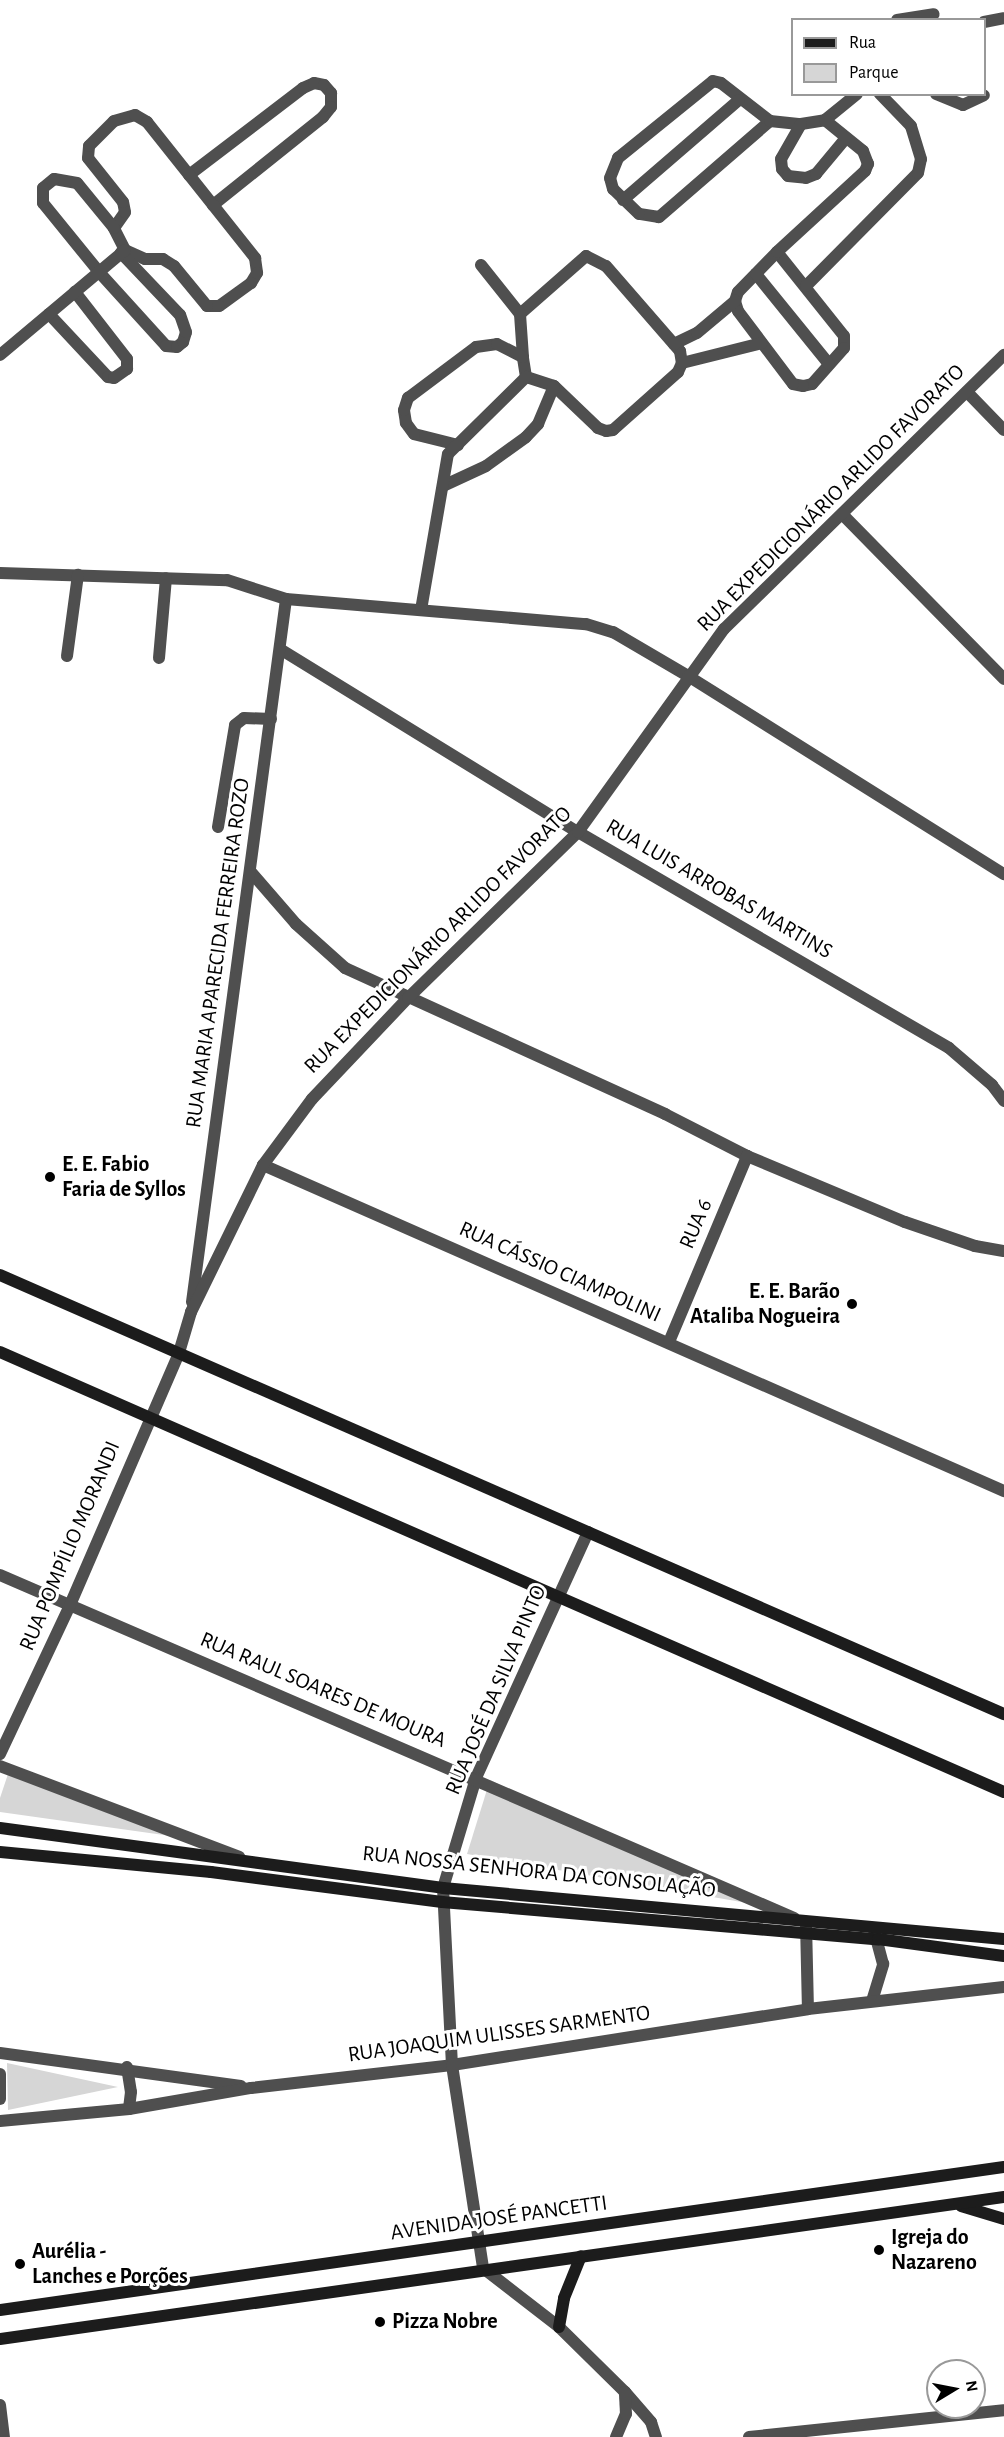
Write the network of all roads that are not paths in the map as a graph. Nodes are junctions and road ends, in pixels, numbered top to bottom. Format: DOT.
graph roads {
  1 [pos="935,0"];
  2 [pos="933,17"];
  3 [pos="1004,18"];
  4 [pos="986,22"];
  5 [pos="837,96"];
  6 [pos="855,96"];
  7 [pos="882,96"];
  8 [pos="941,96"];
  9 [pos="982,96"];
  10 [pos="739,100"];
  11 [pos="840,108"];
  12 [pos="825,120"];
  13 [pos="770,122"];
  14 [pos="801,124"];
  15 [pos="846,138"];
  16 [pos="189,175"];
  17 [pos="622,200"];
  18 [pos="213,205"];
  19 [pos="114,228"];
  20 [pos="123,252"];
  21 [pos="777,252"];
  22 [pos="481,265"];
  23 [pos="99,272"];
  24 [pos="756,274"];
  25 [pos="806,286"];
  26 [pos="75,292"];
  27 [pos="735,301"];
  28 [pos="49,314"];
  29 [pos="520,315"];
  30 [pos="762,343"];
  31 [pos="674,344"];
  32 [pos="0,355"];
  33 [pos="1004,355"];
  34 [pos="523,357"];
  35 [pos="682,363"];
  36 [pos="830,364"];
  37 [pos="525,377"];
  38 [pos="554,386"];
  39 [pos="967,392"];
  40 [pos="1004,430"];
  41 [pos="458,445"];
  42 [pos="442,486"];
  43 [pos="843,515"];
  44 [pos="0,573"];
  45 [pos="78,575"];
  46 [pos="166,578"];
  47 [pos="286,599"];
  48 [pos="421,610"];
  49 [pos="280,649"];
  50 [pos="67,656"];
  51 [pos="159,658"];
  52 [pos="688,676"];
  53 [pos="1004,679"];
  54 [pos="271,719"];
  55 [pos="218,827"];
  56 [pos="578,832"];
  57 [pos="250,871"];
  58 [pos="1004,874"];
  59 [pos="408,998"];
  60 [pos="1004,1101"];
  61 [pos="747,1156"];
  62 [pos="263,1165"];
  63 [pos="1004,1251"];
  64 [pos="0,1275"];
  65 [pos="191,1312"];
  66 [pos="669,1342"];
  67 [pos="0,1352"];
  68 [pos="178,1356"];
  69 [pos="150,1416"];
  70 [pos="1004,1491"];
  71 [pos="588,1532"];
  72 [pos="0,1575"];
  73 [pos="560,1594"];
  74 [pos="70,1605"];
  75 [pos="1004,1714"];
  76 [pos="0,1754"];
  77 [pos="0,1766"];
  78 [pos="476,1778"];
  79 [pos="1004,1792"];
  80 [pos="0,1828"];
  81 [pos="0,1852"];
  82 [pos="239,1857"];
  83 [pos="443,1888"];
  84 [pos="442,1902"];
  85 [pos="800,1919"];
  86 [pos="871,1926"];
  87 [pos="806,1935"];
  88 [pos="878,1939"];
  89 [pos="1004,1939"];
  90 [pos="1004,1956"];
  91 [pos="1004,1988"];
  92 [pos="872,2001"];
  93 [pos="808,2009"];
  94 [pos="0,2053"];
  95 [pos="452,2065"];
  96 [pos="127,2067"];
  97 [pos="0,2074"];
  98 [pos="251,2088"];
  99 [pos="0,2099"];
  100 [pos="129,2109"];
  101 [pos="0,2121"];
  102 [pos="1004,2167"];
  103 [pos="1004,2197"];
  104 [pos="957,2204"];
  105 [pos="1004,2219"];
  106 [pos="480,2241"];
  107 [pos="580,2256"];
  108 [pos="483,2268"];
  109 [pos="0,2310"];
  110 [pos="559,2327"];
  111 [pos="0,2339"];
  112 [pos="625,2392"];
  113 [pos="0,2405"];
  114 [pos="1004,2410"];
  115 [pos="4,2437"];
  116 [pos="616,2437"];
  117 [pos="656,2437"];
  118 [pos="749,2437"];
  1 -- 2 [label="street"];
  3 -- 4 [label="street"];
  5 -- 11 [label="street"];
  6 -- 11 [label="street"];
  7 -- 25 [label="street"];
  8 -- 9 [label="street"];
  10 -- 13 [label="street"];
  10 -- 17 [label="street"];
  10 -- 17 [label="street"];
  11 -- 12 [label="street"];
  12 -- 14 [label="street"];
  12 -- 15 [label="street"];
  13 -- 14 [label="street"];
  13 -- 17 [label="street"];
  14 -- 15 [label="street"];
  15 -- 21 [label="street"];
  16 -- 18 [label="street"];
  16 -- 18 [label="street"];
  16 -- 19 [label="street"];
  18 -- 20 [label="street"];
  19 -- 20 [label="street"];
  19 -- 23 [label="street"];
  20 -- 23 [label="street"];
  20 -- 23 [label="street"];
  21 -- 24 [label="street"];
  21 -- 25 [label="street"];
  22 -- 29 [label="street"];
  23 -- 26 [label="street"];
  24 -- 27 [label="street"];
  24 -- 36 [label="street"];
  25 -- 36 [label="street"];
  26 -- 28 [label="street"];
  26 -- 28 [label="street"];
  27 -- 30 [label="street"];
  27 -- 31 [label="street"];
  28 -- 32 [label="street"];
  29 -- 31 [label="street"];
  29 -- 34 [label="street"];
  30 -- 35 [label="street"];
  30 -- 36 [label="street"];
  31 -- 35 [label="street"];
  33 -- 39 [label="street, RUA EXPEDICIONÁRIO ARLIDO FAVORATO"];
  34 -- 37 [label="street"];
  34 -- 41 [label="street"];
  35 -- 38 [label="street"];
  37 -- 38 [label="street"];
  37 -- 41 [label="street"];
  38 -- 42 [label="street"];
  39 -- 40 [label="street"];
  39 -- 43 [label="street, RUA EXPEDICIONÁRIO ARLIDO FAVORATO"];
  41 -- 42 [label="street"];
  42 -- 48 [label="street"];
  43 -- 52 [label="street, RUA EXPEDICIONÁRIO ARLIDO FAVORATO"];
  43 -- 53 [label="street"];
  44 -- 45 [label="street"];
  45 -- 46 [label="street"];
  45 -- 50 [label="street"];
  46 -- 47 [label="street"];
  46 -- 51 [label="street"];
  47 -- 48 [label="street"];
  47 -- 49 [label="street, RUA MARIA APARECIDA FERREIRA ROZO"];
  48 -- 52 [label="street"];
  49 -- 54 [label="street, RUA MARIA APARECIDA FERREIRA ROZO"];
  49 -- 56 [label="street, RUA LUIS ARROBAS MARTINS"];
  52 -- 56 [label="street, RUA EXPEDICIONÁRIO ARLIDO FAVORATO"];
  52 -- 58 [label="street"];
  54 -- 55 [label="street"];
  54 -- 57 [label="street, RUA MARIA APARECIDA FERREIRA ROZO"];
  56 -- 59 [label="street, RUA EXPEDICIONÁRIO ARLIDO FAVORATO"];
  56 -- 60 [label="street, RUA LUIS ARROBAS MARTINS"];
  57 -- 59 [label="street"];
  57 -- 65 [label="street, RUA MARIA APARECIDA FERREIRA ROZO"];
  59 -- 61 [label="street"];
  59 -- 62 [label="street, RUA EXPEDICIONÁRIO ARLIDO FAVORATO"];
  61 -- 63 [label="street"];
  61 -- 66 [label="street, RUA 6"];
  62 -- 65 [label="street, RUA EXPEDICIONÁRIO ARLIDO FAVORATO"];
  62 -- 66 [label="street, RUA CÁSSIO CIAMPOLINI"];
  64 -- 68 [label="street"];
  65 -- 68 [label="street, RUA EXPEDICIONÁRIO ARLIDO FAVORATO"];
  66 -- 70 [label="street, RUA CÁSSIO CIAMPOLINI"];
  67 -- 69 [label="street"];
  68 -- 69 [label="street, RUA POMPÍLIO MORANDI"];
  68 -- 71 [label="street"];
  69 -- 73 [label="street"];
  69 -- 74 [label="street, RUA POMPÍLIO MORANDI"];
  71 -- 73 [label="street, RUA JOSÉ DA SILVA PINTO"];
  71 -- 75 [label="street"];
  72 -- 74 [label="street, RUA RAUL SOARES DE MOURA"];
  73 -- 78 [label="street, RUA JOSÉ DA SILVA PINTO"];
  73 -- 79 [label="street"];
  74 -- 76 [label="street, RUA POMPÍLIO MORANDI"];
  74 -- 78 [label="street, RUA RAUL SOARES DE MOURA"];
  77 -- 82 [label="street"];
  78 -- 83 [label="street, RUA JOSÉ DA SILVA PINTO"];
  78 -- 85 [label="street, RUA RAUL SOARES DE MOURA"];
  80 -- 82 [label="street, RUA NOSSA SENHORA DA CONSOLAÇÃO"];
  81 -- 84 [label="street, RUA NOSSA SENHORA DA CONSOLAÇÃO"];
  82 -- 83 [label="street, RUA NOSSA SENHORA DA CONSOLAÇÃO"];
  83 -- 84 [label="street, RUA JOSÉ DA SILVA PINTO"];
  83 -- 85 [label="street, RUA NOSSA SENHORA DA CONSOLAÇÃO"];
  84 -- 87 [label="street, RUA NOSSA SENHORA DA CONSOLAÇÃO"];
  84 -- 95 [label="street, RUA JOSÉ DA SILVA PINTO"];
  85 -- 86 [label="street, RUA NOSSA SENHORA DA CONSOLAÇÃO"];
  85 -- 87 [label="street"];
  86 -- 88 [label="street"];
  86 -- 89 [label="street, RUA NOSSA SENHORA DA CONSOLAÇÃO"];
  87 -- 88 [label="street, RUA NOSSA SENHORA DA CONSOLAÇÃO"];
  87 -- 93 [label="street"];
  88 -- 90 [label="street, RUA NOSSA SENHORA DA CONSOLAÇÃO"];
  88 -- 92 [label="street"];
  91 -- 92 [label="street, RUA JOAQUIM ULISSES SARMENTO"];
  92 -- 93 [label="street, RUA JOAQUIM ULISSES SARMENTO"];
  93 -- 95 [label="street, RUA JOAQUIM ULISSES SARMENTO"];
  94 -- 96 [label="street"];
  95 -- 98 [label="street, RUA JOAQUIM ULISSES SARMENTO"];
  95 -- 106 [label="street, RUA JOSÉ DA SILVA PINTO"];
  96 -- 98 [label="street"];
  96 -- 100 [label="street"];
  97 -- 99 [label="street"];
  98 -- 100 [label="street, RUA JOAQUIM ULISSES SARMENTO"];
  100 -- 101 [label="street, RUA JOAQUIM ULISSES SARMENTO"];
  102 -- 106 [label="street, AVENIDA JOSÉ PANCETTI"];
  103 -- 104 [label="street"];
  104 -- 105 [label="street"];
  104 -- 107 [label="street"];
  106 -- 108 [label="street, RUA JOSÉ DA SILVA PINTO"];
  106 -- 109 [label="street, AVENIDA JOSÉ PANCETTI"];
  107 -- 108 [label="street"];
  107 -- 110 [label="street"];
  108 -- 110 [label="street"];
  108 -- 111 [label="street"];
  110 -- 112 [label="street"];
  112 -- 116 [label="street"];
  112 -- 117 [label="street"];
  113 -- 115 [label="street"];
  114 -- 118 [label="street"];
}
